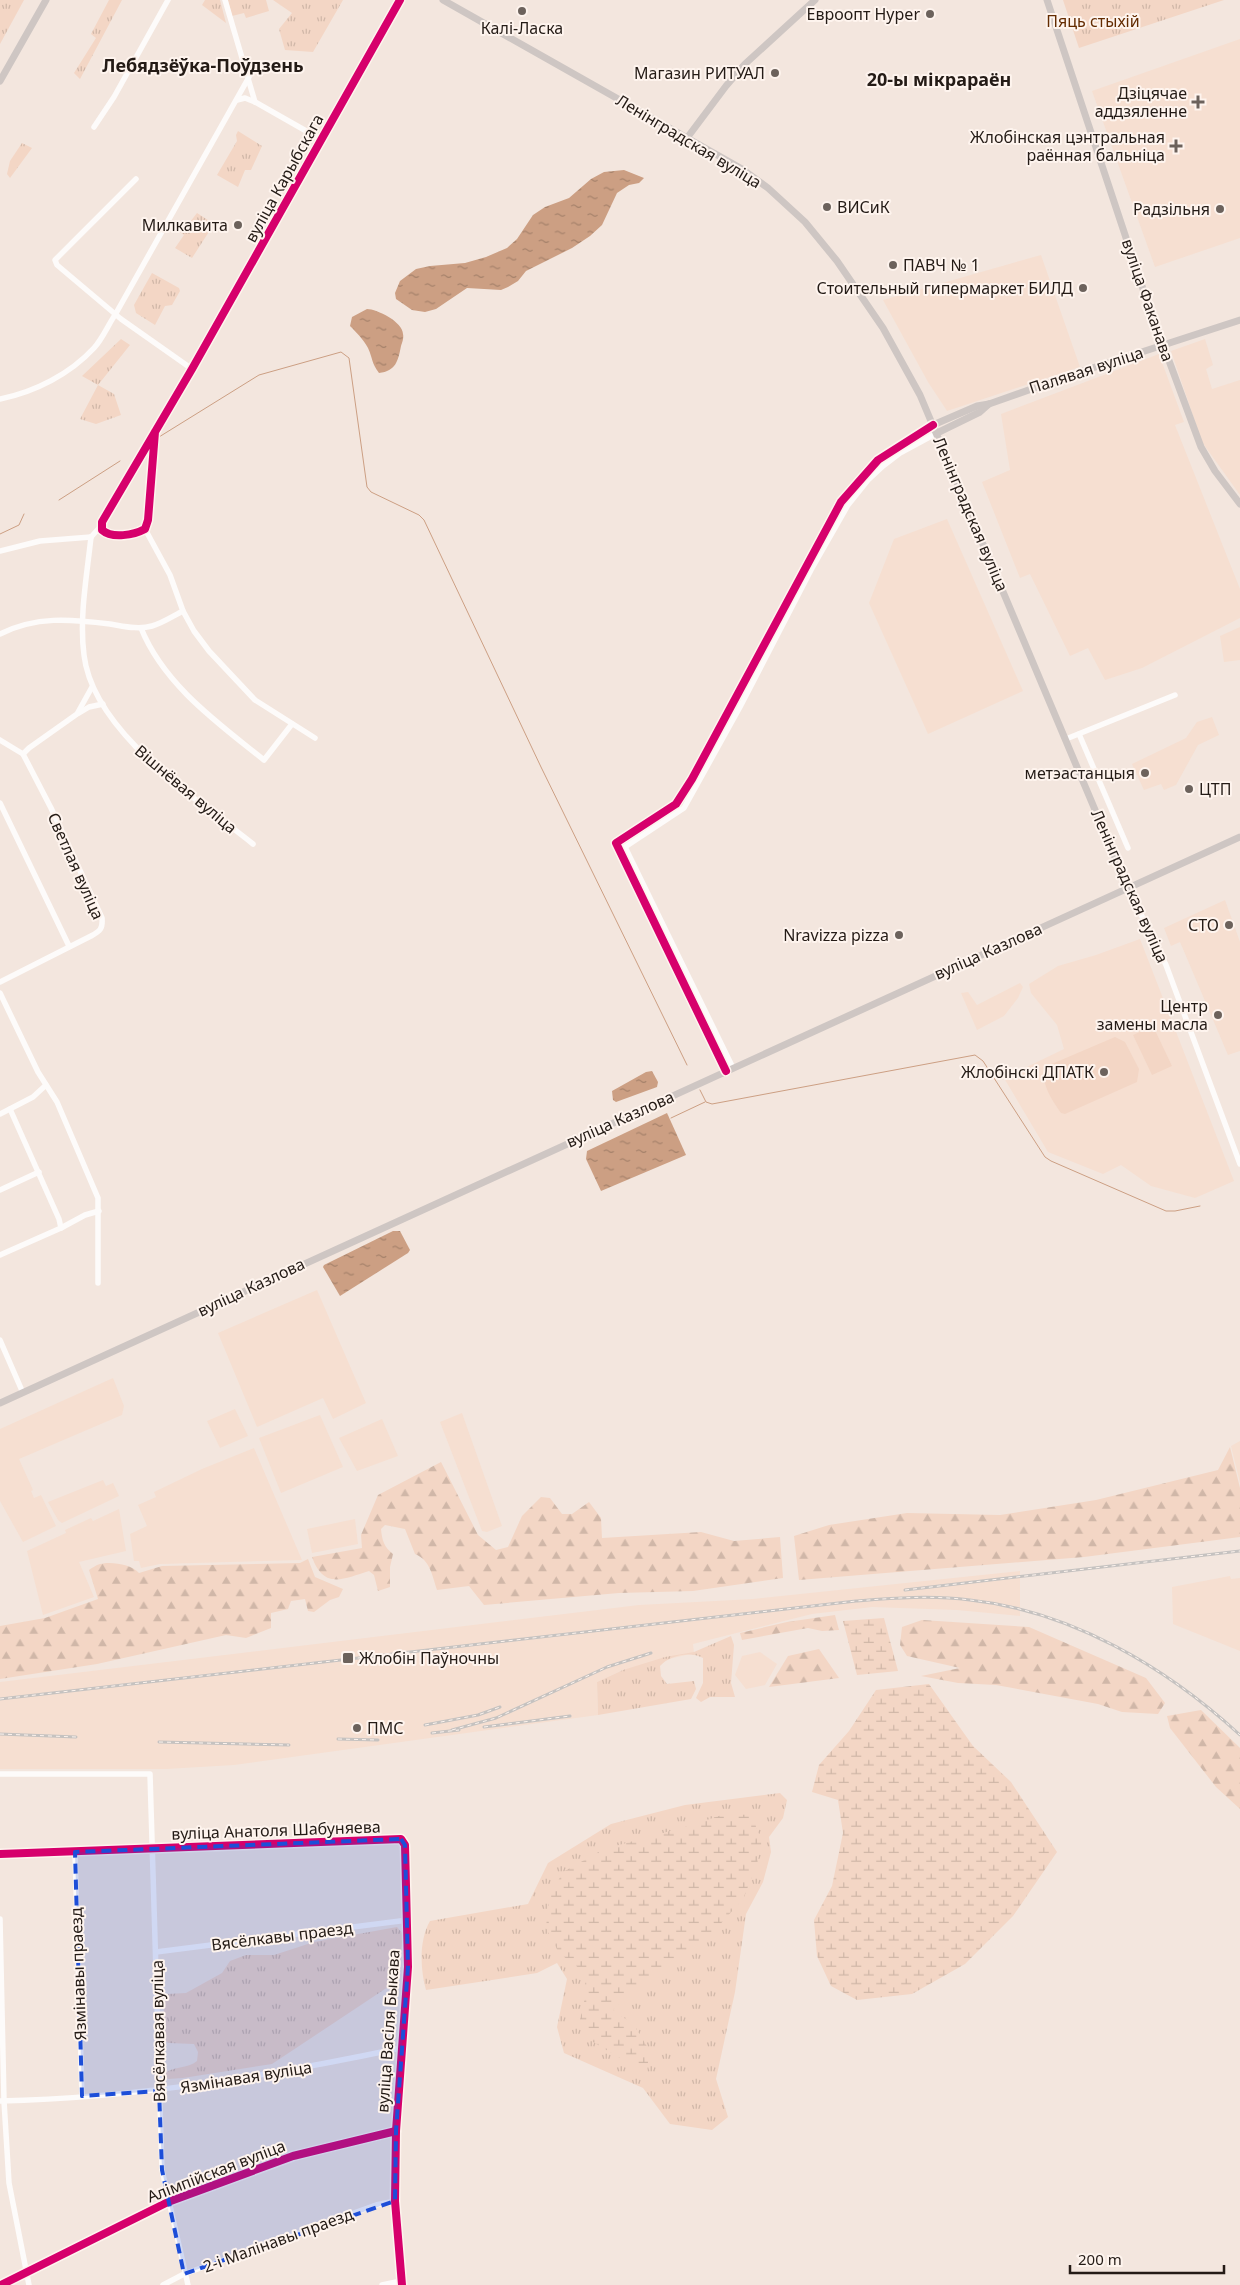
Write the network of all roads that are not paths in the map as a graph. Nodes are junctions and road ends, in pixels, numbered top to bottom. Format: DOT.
graph roads {
  1 [pos="46,0"];
  2 [pos="168,0"];
  3 [pos="225,0"];
  4 [pos="400,0"];
  5 [pos="443,0"];
  6 [pos="815,0"];
  7 [pos="1047,0"];
  8 [pos="249,77"];
  9 [pos="0,81"];
  10 [pos="243,90"];
  11 [pos="253,92"];
  12 [pos="246,98"];
  13 [pos="237,100"];
  14 [pos="255,102"];
  15 [pos="94,127"];
  16 [pos="687,138"];
  17 [pos="322,140"];
  18 [pos="136,179"];
  19 [pos="116,315"];
  20 [pos="1240,320"];
  21 [pos="1163,344"];
  22 [pos="192,368"];
  23 [pos="0,398"];
  24 [pos="989,404"];
  25 [pos="933,425"];
  26 [pos="155,432"];
  27 [pos="937,433"];
  28 [pos="1240,504"];
  29 [pos="100,526"];
  30 [pos="145,528"];
  31 [pos="91,537"];
  32 [pos="0,551"];
  33 [pos="183,611"];
  34 [pos="84,621"];
  35 [pos="141,628"];
  36 [pos="0,634"];
  37 [pos="92,687"];
  38 [pos="1175,695"];
  39 [pos="103,704"];
  40 [pos="77,714"];
  41 [pos="292,724"];
  42 [pos="1079,734"];
  43 [pos="315,738"];
  44 [pos="1066,739"];
  45 [pos="0,740"];
  46 [pos="23,754"];
  47 [pos="0,803"];
  48 [pos="1240,837"];
  49 [pos="253,844"];
  50 [pos="1128,848"];
  51 [pos="1128,888"];
  52 [pos="69,946"];
  53 [pos="0,982"];
  54 [pos="0,993"];
  55 [pos="729,1069"];
  56 [pos="46,1085"];
  57 [pos="10,1109"];
  58 [pos="0,1114"];
  59 [pos="1240,1164"];
  60 [pos="39,1172"];
  61 [pos="0,1190"];
  62 [pos="99,1211"];
  63 [pos="61,1228"];
  64 [pos="0,1254"];
  65 [pos="98,1283"];
  66 [pos="0,1340"];
  67 [pos="23,1392"];
  68 [pos="0,1403"];
  69 [pos="0,1774"];
  70 [pos="401,1839"];
  71 [pos="152,1849"];
  72 [pos="75,1852"];
  73 [pos="0,1854"];
  74 [pos="0,1920"];
  75 [pos="408,1920"];
  76 [pos="156,1952"];
  77 [pos="401,2048"];
  78 [pos="159,2091"];
  79 [pos="82,2096"];
  80 [pos="2,2101"];
  81 [pos="396,2130"];
  82 [pos="395,2201"];
  83 [pos="168,2202"];
  84 [pos="25,2272"];
  85 [pos="184,2274"];
  86 [pos="401,2283"];
  87 [pos="1,2285"];
  88 [pos="29,2285"];
  89 [pos="163,2285"];
  90 [pos="188,2285"];
  91 [pos="382,2285"];
  1 -- 9 [label="main road"];
  2 -- 15 [label="street"];
  3 -- 8 [label="street"];
  4 -- 17 [label="street, вуліца Карыбскага"];
  5 -- 16 [label="main road, Ленінградская вуліца"];
  6 -- 16 [label="main road"];
  7 -- 21 [label="main road, вуліца Факанава"];
  8 -- 10 [label="street"];
  8 -- 11 [label="street"];
  10 -- 11 [label="street"];
  10 -- 12 [label="street"];
  10 -- 13 [label="street"];
  11 -- 12 [label="street"];
  11 -- 14 [label="street"];
  12 -- 13 [label="street"];
  12 -- 14 [label="street"];
  13 -- 19 [label="street"];
  14 -- 17 [label="street"];
  16 -- 25 [label="main road, Ленінградская вуліца"];
  17 -- 22 [label="street, вуліца Карыбскага"];
  18 -- 19 [label="street"];
  19 -- 22 [label="street"];
  19 -- 23 [label="street"];
  20 -- 21 [label="main road, Палявая вуліца"];
  21 -- 24 [label="main road, Палявая вуліца"];
  21 -- 28 [label="main road, вуліца Факанава"];
  22 -- 26 [label="street, вуліца Карыбскага"];
  24 -- 25 [label="main road, Палявая вуліца"];
  24 -- 27 [label="main road, Палявая вуліца"];
  25 -- 27 [label="main road, Ленінградская вуліца"];
  25 -- 55 [label="street"];
  26 -- 29 [label="street, вуліца Карыбскага"];
  26 -- 30 [label="street"];
  27 -- 44 [label="main road, Ленінградская вуліца"];
  27 -- 55 [label="street"];
  29 -- 30 [label="street"];
  29 -- 31 [label="street, вуліца Карыбскага"];
  30 -- 33 [label="street"];
  31 -- 32 [label="street"];
  31 -- 34 [label="street, Вішнёвая вуліца"];
  33 -- 35 [label="street"];
  33 -- 41 [label="street"];
  34 -- 35 [label="street"];
  34 -- 36 [label="street"];
  34 -- 37 [label="street, Вішнёвая вуліца"];
  35 -- 41 [label="street"];
  37 -- 39 [label="street, Вішнёвая вуліца"];
  37 -- 40 [label="street"];
  38 -- 42 [label="street"];
  39 -- 40 [label="street"];
  39 -- 49 [label="street, Вішнёвая вуліца"];
  40 -- 46 [label="street"];
  41 -- 43 [label="street"];
  42 -- 44 [label="street"];
  42 -- 50 [label="street"];
  44 -- 51 [label="main road, Ленінградская вуліца"];
  45 -- 46 [label="street"];
  46 -- 52 [label="street, Светлая вуліца"];
  47 -- 52 [label="street"];
  48 -- 51 [label="main road, вуліца Казлова"];
  51 -- 55 [label="main road, вуліца Казлова"];
  51 -- 59 [label="street, Ленінградская вуліца"];
  52 -- 53 [label="street, Светлая вуліца"];
  54 -- 56 [label="street"];
  55 -- 67 [label="main road, вуліца Казлова"];
  56 -- 57 [label="street"];
  56 -- 62 [label="street"];
  57 -- 58 [label="street"];
  57 -- 60 [label="street"];
  60 -- 61 [label="street"];
  60 -- 63 [label="street"];
  62 -- 63 [label="street"];
  62 -- 65 [label="street"];
  63 -- 64 [label="street"];
  66 -- 67 [label="street"];
  67 -- 68 [label="main road, вуліца Казлова"];
  69 -- 71 [label="street, Вясёлкавая вуліца"];
  70 -- 71 [label="street, вуліца Анатоля Шабуняева"];
  70 -- 75 [label="street, вуліца Васіля Быкава"];
  71 -- 72 [label="street, вуліца Анатоля Шабуняева"];
  71 -- 76 [label="street, Вясёлкавая вуліца"];
  72 -- 73 [label="street, вуліца Анатоля Шабуняева"];
  72 -- 79 [label="street, Язмінавы праезд"];
  74 -- 80 [label="street"];
  75 -- 76 [label="street, Вясёлкавы праезд"];
  75 -- 77 [label="street, вуліца Васіля Быкава"];
  76 -- 78 [label="street, Вясёлкавая вуліца"];
  77 -- 78 [label="street, Язмінавая вуліца"];
  77 -- 81 [label="street, вуліца Васіля Быкава"];
  78 -- 79 [label="street, Язмінавая вуліца"];
  78 -- 83 [label="street, Вясёлкавая вуліца"];
  79 -- 80 [label="street, Язмінавая вуліца"];
  80 -- 84 [label="street"];
  81 -- 82 [label="street, вуліца Васіля Быкава"];
  81 -- 83 [label="street, Алімпійская вуліца"];
  82 -- 85 [label="street, 2-і Малінавы праезд"];
  82 -- 86 [label="street, вуліца Васіля Быкава"];
  83 -- 84 [label="street, Алімпійская вуліца"];
  83 -- 85 [label="street, Вясёлкавая вуліца"];
  84 -- 87 [label="street, Алімпійская вуліца"];
  84 -- 88 [label="street"];
  85 -- 89 [label="street, 2-і Малінавы праезд"];
  85 -- 90 [label="street, Вясёлкавая вуліца"];
  86 -- 91 [label="street"];
}
